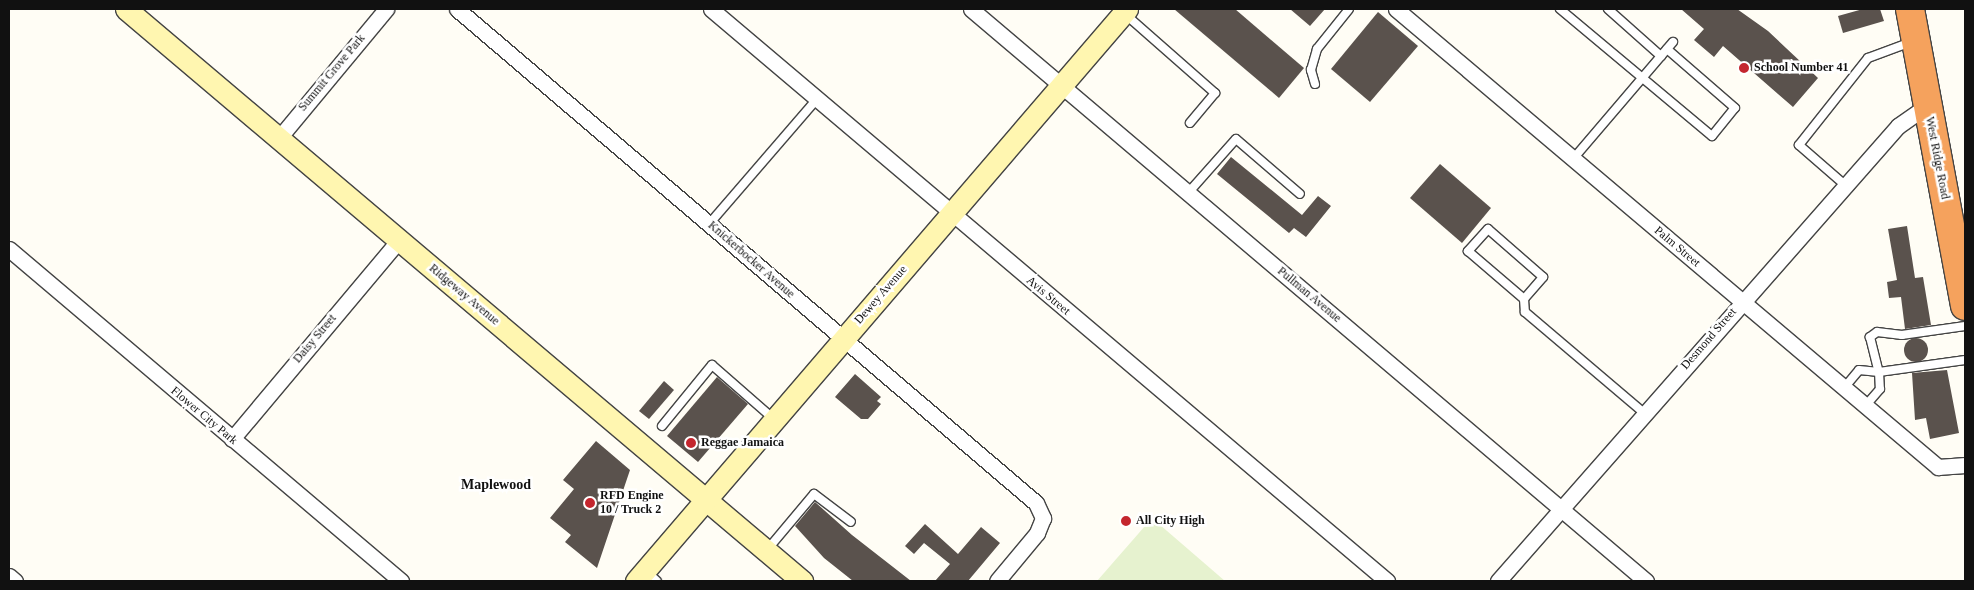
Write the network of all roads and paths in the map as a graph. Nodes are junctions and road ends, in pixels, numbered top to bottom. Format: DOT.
graph roads {
  1 [pos="126,9"];
  2 [pos="386,9"];
  3 [pos="457,9"];
  4 [pos="711,9"];
  5 [pos="971,9"];
  6 [pos="1349,9"];
  7 [pos="1396,9"];
  8 [pos="1560,9"];
  9 [pos="1608,9"];
  10 [pos="1910,9"];
  11 [pos="1125,11"];
  12 [pos="1916,41"];
  13 [pos="1673,42"];
  14 [pos="1667,49"];
  15 [pos="1661,56"];
  16 [pos="1643,78"];
  17 [pos="1316,84"];
  18 [pos="1061,85"];
  19 [pos="817,99"];
  20 [pos="1927,106"];
  21 [pos="1190,123"];
  22 [pos="279,138"];
  23 [pos="1573,159"];
  24 [pos="1845,185"];
  25 [pos="1188,193"];
  26 [pos="1300,194"];
  27 [pos="951,214"];
  28 [pos="709,224"];
  29 [pos="398,240"];
  30 [pos="9,249"];
  31 [pos="1524,299"];
  32 [pos="1741,302"];
  33 [pos="1965,306"];
  34 [pos="1965,326"];
  35 [pos="843,339"];
  36 [pos="1965,360"];
  37 [pos="1879,372"];
  38 [pos="1844,388"];
  39 [pos="1865,406"];
  40 [pos="1644,413"];
  41 [pos="774,419"];
  42 [pos="662,426"];
  43 [pos="232,439"];
  44 [pos="1965,465"];
  45 [pos="705,499"];
  46 [pos="1561,509"];
  47 [pos="852,522"];
  48 [pos="766,551"];
  49 [pos="9,576"];
  50 [pos="646,578"];
  51 [pos="16,581"];
  52 [pos="401,581"];
  53 [pos="802,581"];
  54 [pos="997,581"];
  55 [pos="1387,581"];
  56 [pos="1498,581"];
  57 [pos="1646,581"];
  1 -- 22 [label="street, Ridgeway Avenue"];
  2 -- 22 [label="street, Summit Grove Park"];
  3 -- 28 [label="street, Knickerbocker Avenue"];
  4 -- 19 [label="street, Avis Street"];
  5 -- 18 [label="street, Pullman Avenue"];
  6 -- 17 [label="lane"];
  7 -- 23 [label="street, Palm Street"];
  8 -- 16 [label="lane"];
  9 -- 15 [label="lane"];
  10 -- 12 [label="highway, West Ridge Road"];
  11 -- 18 [label="street, Dewey Avenue"];
  11 -- 21 [label="lane"];
  12 -- 20 [label="highway, West Ridge Road"];
  12 -- 24 [label="lane"];
  13 -- 14 [label="lane"];
  14 -- 15 [label="lane"];
  14 -- 16 [label="lane"];
  15 -- 16 [label="lane"];
  16 -- 23 [label="lane"];
  18 -- 25 [label="street, Pullman Avenue"];
  18 -- 27 [label="street, Dewey Avenue"];
  19 -- 27 [label="street, Avis Street"];
  19 -- 28 [label="lane"];
  20 -- 24 [label="street, Desmond Street"];
  20 -- 33 [label="highway, West Ridge Road"];
  22 -- 29 [label="street, Ridgeway Avenue"];
  23 -- 32 [label="street, Palm Street"];
  24 -- 32 [label="street, Desmond Street"];
  25 -- 26 [label="lane"];
  25 -- 46 [label="street, Pullman Avenue"];
  27 -- 35 [label="street, Dewey Avenue"];
  27 -- 55 [label="street, Avis Street"];
  28 -- 35 [label="street, Knickerbocker Avenue"];
  29 -- 43 [label="street, Daisy Street"];
  29 -- 45 [label="street, Ridgeway Avenue"];
  30 -- 43 [label="street, Flower City Park"];
  31 -- 31 [label="lane"];
  31 -- 40 [label="lane"];
  32 -- 38 [label="street, Palm Street"];
  32 -- 40 [label="street, Desmond Street"];
  34 -- 37 [label="lane"];
  35 -- 41 [label="street, Dewey Avenue"];
  35 -- 54 [label="street, Knickerbocker Avenue"];
  36 -- 37 [label="lane"];
  37 -- 38 [label="lane"];
  37 -- 39 [label="lane"];
  38 -- 39 [label="street, Palm Street"];
  39 -- 44 [label="street, Palm Street"];
  40 -- 46 [label="street, Desmond Street"];
  41 -- 42 [label="lane"];
  41 -- 45 [label="street, Dewey Avenue"];
  43 -- 52 [label="street, Flower City Park"];
  45 -- 48 [label="street, Ridgeway Avenue"];
  45 -- 50 [label="street, Dewey Avenue"];
  46 -- 56 [label="street, Desmond Street"];
  46 -- 57 [label="street, Pullman Avenue"];
  47 -- 48 [label="lane"];
  48 -- 53 [label="street, Ridgeway Avenue"];
  49 -- 51 [label="street"];
}
